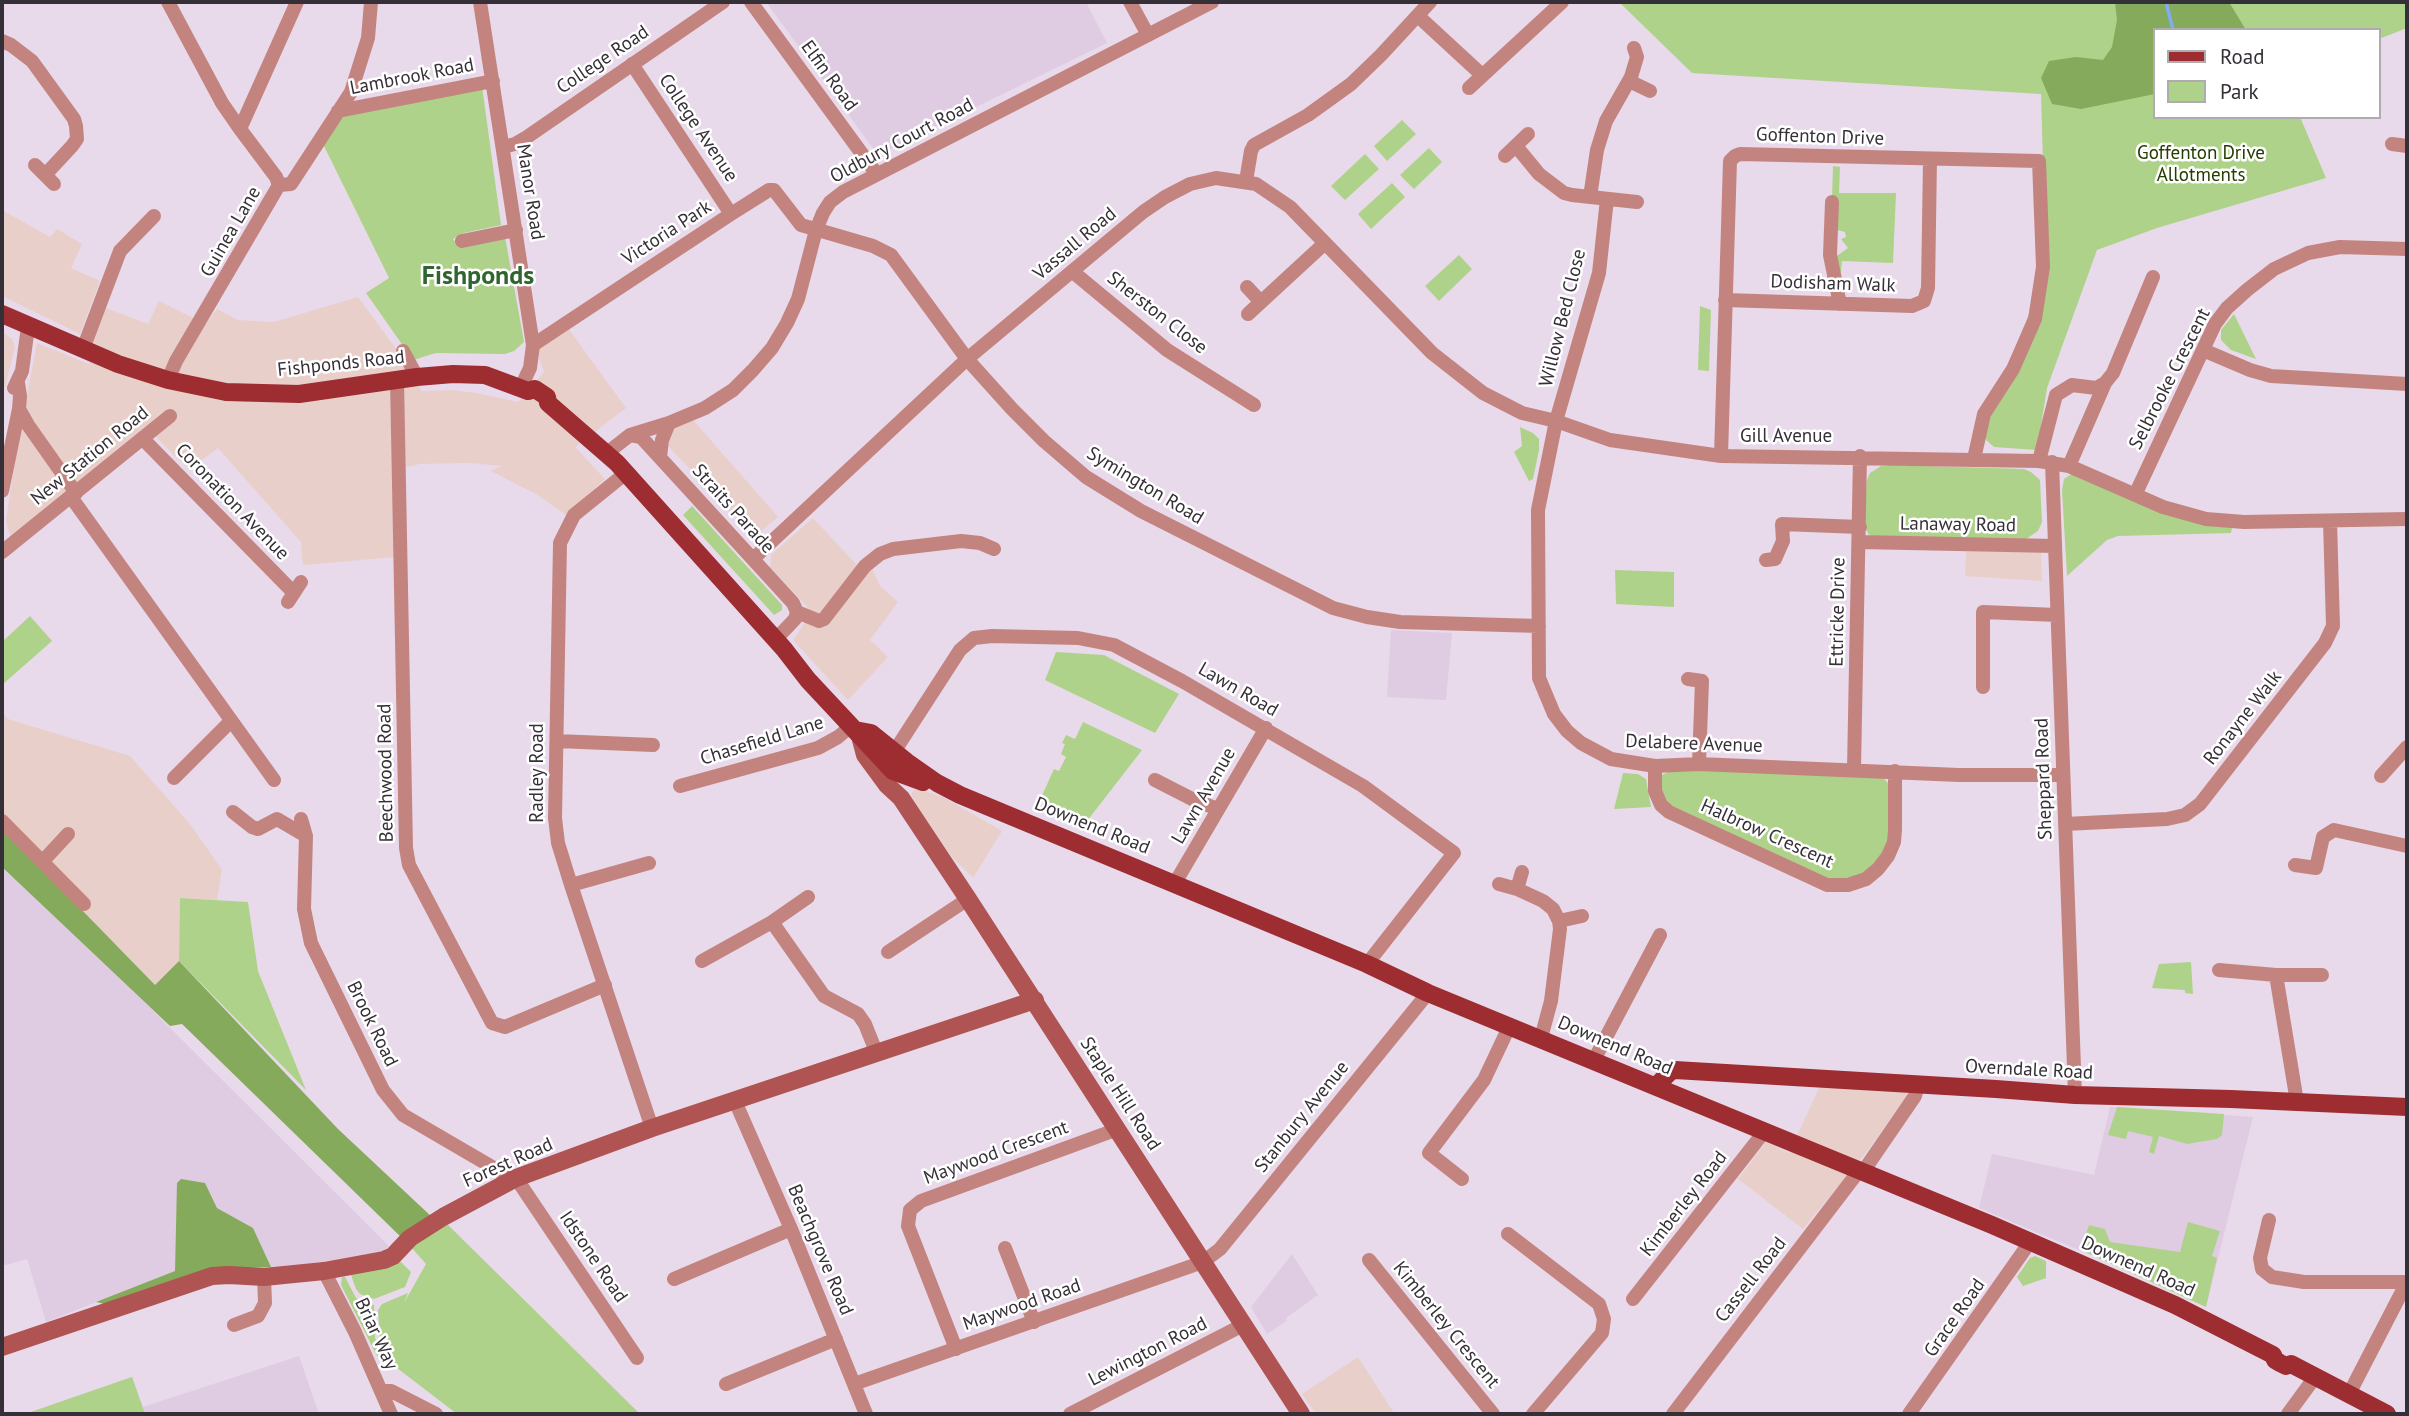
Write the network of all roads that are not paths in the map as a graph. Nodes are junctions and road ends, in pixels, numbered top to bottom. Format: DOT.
graph roads {
  1 [pos="169,2"];
  2 [pos="297,2"];
  3 [pos="371,2"];
  4 [pos="480,2"];
  5 [pos="723,2"];
  6 [pos="751,2"];
  7 [pos="1130,2"];
  8 [pos="1213,2"];
  9 [pos="1430,2"];
  10 [pos="1562,2"];
  11 [pos="1418,16"];
  12 [pos="1148,35"];
  13 [pos="2,41"];
  14 [pos="1634,48"];
  15 [pos="632,64"];
  16 [pos="1482,75"];
  17 [pos="493,81"];
  18 [pos="1629,81"];
  19 [pos="1469,88"];
  20 [pos="1650,91"];
  21 [pos="338,111"];
  22 [pos="240,129"];
  23 [pos="1528,134"];
  24 [pos="1516,146"];
  25 [pos="503,147"];
  26 [pos="1504,156"];
  27 [pos="1930,160"];
  28 [pos="876,173"];
  29 [pos="44,175"];
  30 [pos="1246,181"];
  31 [pos="279,185"];
  32 [pos="1590,197"];
  33 [pos="1607,199"];
  34 [pos="1637,202"];
  35 [pos="1832,202"];
  36 [pos="731,214"];
  37 [pos="154,216"];
  38 [pos="516,230"];
  39 [pos="816,230"];
  40 [pos="461,241"];
  41 [pos="1325,243"];
  42 [pos="2407,249"];
  43 [pos="1073,272"];
  44 [pos="2153,277"];
  45 [pos="1247,287"];
  46 [pos="1725,300"];
  47 [pos="1261,302"];
  48 [pos="1840,304"];
  49 [pos="2,314"];
  50 [pos="1248,314"];
  51 [pos="28,327"];
  52 [pos="533,345"];
  53 [pos="83,349"];
  54 [pos="2203,350"];
  55 [pos="403,351"];
  56 [pos="967,359"];
  57 [pos="417,377"];
  58 [pos="168,380"];
  59 [pos="397,380"];
  60 [pos="2105,383"];
  61 [pos="2407,384"];
  62 [pos="525,389"];
  63 [pos="1254,405"];
  64 [pos="19,409"];
  65 [pos="170,416"];
  66 [pos="1556,421"];
  67 [pos="669,423"];
  68 [pos="630,435"];
  69 [pos="143,439"];
  70 [pos="607,453"];
  71 [pos="1720,456"];
  72 [pos="1860,456"];
  73 [pos="660,457"];
  74 [pos="1974,459"];
  75 [pos="2046,461"];
  76 [pos="2069,466"];
  77 [pos="626,473"];
  78 [pos="2,491"];
  79 [pos="74,495"];
  80 [pos="2135,495"];
  81 [pos="2407,519"];
  82 [pos="2330,521"];
  83 [pos="1859,534"];
  84 [pos="2055,546"];
  85 [pos="995,548"];
  86 [pos="3,550"];
  87 [pos="753,559"];
  88 [pos="1766,560"];
  89 [pos="294,592"];
  90 [pos="797,612"];
  91 [pos="2057,615"];
  92 [pos="1539,626"];
  93 [pos="775,640"];
  94 [pos="1702,680"];
  95 [pos="1983,687"];
  96 [pos="231,721"];
  97 [pos="1266,728"];
  98 [pos="855,731"];
  99 [pos="557,741"];
  100 [pos="653,745"];
  101 [pos="2407,747"];
  102 [pos="894,752"];
  103 [pos="1699,764"];
  104 [pos="1655,765"];
  105 [pos="1854,769"];
  106 [pos="893,771"];
  107 [pos="1895,771"];
  108 [pos="2063,775"];
  109 [pos="2381,776"];
  110 [pos="174,778"];
  111 [pos="274,780"];
  112 [pos="1155,780"];
  113 [pos="937,783"];
  114 [pos="680,786"];
  115 [pos="901,798"];
  116 [pos="1218,809"];
  117 [pos="233,812"];
  118 [pos="2349,817"];
  119 [pos="301,819"];
  120 [pos="2,821"];
  121 [pos="2065,824"];
  122 [pos="2344,832"];
  123 [pos="68,834"];
  124 [pos="306,836"];
  125 [pos="2407,846"];
  126 [pos="42,862"];
  127 [pos="649,863"];
  128 [pos="2295,865"];
  129 [pos="1522,872"];
  130 [pos="1175,883"];
  131 [pos="571,884"];
  132 [pos="1499,884"];
  133 [pos="1517,889"];
  134 [pos="808,897"];
  135 [pos="968,899"];
  136 [pos="83,904"];
  137 [pos="1582,916"];
  138 [pos="1559,920"];
  139 [pos="772,922"];
  140 [pos="1660,935"];
  141 [pos="888,952"];
  142 [pos="702,961"];
  143 [pos="1367,964"];
  144 [pos="2219,970"];
  145 [pos="2276,975"];
  146 [pos="2322,975"];
  147 [pos="605,985"];
  148 [pos="1428,993"];
  149 [pos="1035,1000"];
  150 [pos="1510,1025"];
  151 [pos="1541,1038"];
  152 [pos="877,1054"];
  153 [pos="1594,1060"];
  154 [pos="1917,1085"];
  155 [pos="1656,1086"];
  156 [pos="2075,1095"];
  157 [pos="735,1101"];
  158 [pos="2297,1102"];
  159 [pos="2407,1107"];
  160 [pos="652,1128"];
  161 [pos="1118,1129"];
  162 [pos="1764,1132"];
  163 [pos="1861,1171"];
  164 [pos="516,1178"];
  165 [pos="1462,1179"];
  166 [pos="2269,1220"];
  167 [pos="791,1229"];
  168 [pos="1508,1234"];
  169 [pos="2030,1242"];
  170 [pos="1005,1248"];
  171 [pos="1369,1260"];
  172 [pos="1203,1262"];
  173 [pos="324,1271"];
  174 [pos="264,1276"];
  175 [pos="674,1279"];
  176 [pos="2407,1282"];
  177 [pos="1633,1299"];
  178 [pos="1034,1322"];
  179 [pos="234,1325"];
  180 [pos="1243,1325"];
  181 [pos="836,1339"];
  182 [pos="2,1347"];
  183 [pos="956,1349"];
  184 [pos="637,1358"];
  185 [pos="2315,1377"];
  186 [pos="726,1384"];
  187 [pos="854,1384"];
  188 [pos="382,1391"];
  189 [pos="2349,1394"];
  190 [pos="391,1414"];
  191 [pos="436,1414"];
  192 [pos="866,1414"];
  193 [pos="1070,1414"];
  194 [pos="1301,1414"];
  195 [pos="1493,1414"];
  196 [pos="1533,1414"];
  197 [pos="1674,1414"];
  198 [pos="1909,1414"];
  199 [pos="2288,1414"];
  200 [pos="2387,1414"];
  1 -- 22 [label="street"];
  2 -- 22 [label="street"];
  3 -- 21 [label="street, Guinea Lane"];
  4 -- 17 [label="street, Manor Road"];
  5 -- 15 [label="street, College Road"];
  6 -- 28 [label="street, Elfin Road"];
  7 -- 12 [label="street"];
  8 -- 12 [label="street, Oldbury Court Road"];
  9 -- 11 [label="street"];
  10 -- 16 [label="street"];
  11 -- 16 [label="street"];
  11 -- 30 [label="street"];
  12 -- 28 [label="street, Oldbury Court Road"];
  13 -- 29 [label="street"];
  14 -- 18 [label="street"];
  15 -- 25 [label="street, College Road"];
  15 -- 36 [label="street, College Avenue"];
  16 -- 19 [label="street"];
  17 -- 21 [label="street, Lambrook Road"];
  17 -- 25 [label="street, Manor Road"];
  18 -- 20 [label="street"];
  18 -- 32 [label="street"];
  21 -- 31 [label="street, Guinea Lane"];
  22 -- 31 [label="street"];
  23 -- 24 [label="street"];
  24 -- 26 [label="street"];
  24 -- 32 [label="street"];
  25 -- 38 [label="street, Manor Road"];
  27 -- 46 [label="street, Goffenton Drive"];
  27 -- 48 [label="street, Dodisham Walk"];
  27 -- 74 [label="street, Goffenton Drive"];
  28 -- 39 [label="street, Oldbury Court Road"];
  30 -- 41 [label="street, Gill Avenue"];
  30 -- 43 [label="street, Vassall Road"];
  31 -- 58 [label="street, Guinea Lane"];
  32 -- 33 [label="street"];
  33 -- 34 [label="street"];
  33 -- 66 [label="street, Willow Bed Close"];
  35 -- 48 [label="street"];
  36 -- 39 [label="street, Victoria Park"];
  36 -- 52 [label="street, Victoria Park"];
  37 -- 53 [label="street"];
  38 -- 40 [label="street"];
  38 -- 52 [label="street, Manor Road"];
  39 -- 56 [label="street, Symington Road"];
  39 -- 67 [label="street, Oldbury Court Road"];
  41 -- 47 [label="street"];
  41 -- 66 [label="street, Gill Avenue"];
  42 -- 54 [label="street, Selbrooke Crescent"];
  43 -- 56 [label="street, Vassall Road"];
  43 -- 63 [label="street, Sherston Close"];
  44 -- 60 [label="street"];
  45 -- 47 [label="street"];
  46 -- 48 [label="street, Dodisham Walk"];
  46 -- 71 [label="street, Goffenton Drive"];
  47 -- 50 [label="street"];
  49 -- 51 [label="main road, Fishponds Road"];
  51 -- 53 [label="main road, Fishponds Road"];
  51 -- 64 [label="street"];
  52 -- 62 [label="street, Manor Road"];
  53 -- 58 [label="main road, Fishponds Road"];
  54 -- 61 [label="street"];
  54 -- 80 [label="street, Selbrooke Crescent"];
  55 -- 57 [label="street"];
  56 -- 87 [label="street, Vassall Road"];
  56 -- 92 [label="street, Symington Road"];
  57 -- 59 [label="main road, Fishponds Road"];
  57 -- 62 [label="main road, Fishponds Road"];
  58 -- 59 [label="main road, Fishponds Road"];
  59 -- 147 [label="street, Beechwood Road"];
  60 -- 75 [label="street, Sheppard Road"];
  60 -- 76 [label="street"];
  62 -- 70 [label="main road, Fishponds Road"];
  64 -- 78 [label="street"];
  64 -- 79 [label="street"];
  65 -- 69 [label="street, New Station Road"];
  66 -- 71 [label="street, Gill Avenue"];
  66 -- 92 [label="street, Delabere Avenue"];
  67 -- 68 [label="street, Oldbury Court Road"];
  67 -- 73 [label="street"];
  68 -- 70 [label="street"];
  68 -- 73 [label="street, Straits Parade"];
  69 -- 79 [label="street, New Station Road"];
  69 -- 89 [label="street, Coronation Avenue"];
  70 -- 77 [label="main road, Fishponds Road"];
  71 -- 72 [label="street, Gill Avenue"];
  72 -- 74 [label="street, Gill Avenue"];
  72 -- 83 [label="street, Ettricke Drive"];
  73 -- 87 [label="street, Straits Parade"];
  74 -- 75 [label="street, Gill Avenue"];
  75 -- 76 [label="street, Gill Avenue"];
  75 -- 84 [label="street, Sheppard Road"];
  76 -- 80 [label="street, Gill Avenue"];
  77 -- 93 [label="main road, Fishponds Road"];
  77 -- 99 [label="street, Radley Road"];
  79 -- 86 [label="street, New Station Road"];
  79 -- 96 [label="street"];
  80 -- 82 [label="street, Gill Avenue"];
  81 -- 82 [label="street, Gill Avenue"];
  82 -- 121 [label="street, Ronayne Walk"];
  83 -- 84 [label="street, Lanaway Road"];
  83 -- 88 [label="street, Lanaway Road"];
  83 -- 105 [label="street, Ettricke Drive"];
  84 -- 91 [label="street, Sheppard Road"];
  85 -- 90 [label="street"];
  87 -- 90 [label="street, Straits Parade"];
  90 -- 93 [label="street"];
  91 -- 95 [label="street"];
  91 -- 108 [label="street, Sheppard Road"];
  92 -- 104 [label="street, Delabere Avenue"];
  93 -- 98 [label="main road, Fishponds Road"];
  94 -- 103 [label="street"];
  96 -- 110 [label="street"];
  96 -- 111 [label="street"];
  97 -- 102 [label="street, Lawn Road"];
  97 -- 116 [label="street, Lawn Avenue"];
  97 -- 143 [label="street, Lawn Road"];
  98 -- 102 [label="main road, Fishponds Road"];
  98 -- 106 [label="main road, Fishponds Road"];
  98 -- 114 [label="street, Chasefield Lane"];
  98 -- 115 [label="main road, Staple Hill Road"];
  99 -- 100 [label="street"];
  99 -- 131 [label="street, Radley Road"];
  101 -- 109 [label="street"];
  102 -- 113 [label="main road, Downend Road"];
  103 -- 104 [label="street, Delabere Avenue"];
  103 -- 105 [label="street, Delabere Avenue"];
  104 -- 107 [label="street, Halbrow Crescent"];
  105 -- 107 [label="street, Delabere Avenue"];
  106 -- 113 [label="main road, Downend Road"];
  106 -- 115 [label="main road, Staple Hill Road"];
  107 -- 108 [label="street, Delabere Avenue"];
  108 -- 121 [label="street, Sheppard Road"];
  112 -- 116 [label="street"];
  113 -- 130 [label="main road, Downend Road"];
  115 -- 135 [label="main road, Staple Hill Road"];
  116 -- 130 [label="street, Lawn Avenue"];
  117 -- 124 [label="street"];
  118 -- 122 [label="street"];
  119 -- 124 [label="street, Brook Road"];
  120 -- 126 [label="street"];
  121 -- 156 [label="street, Sheppard Road"];
  122 -- 125 [label="street"];
  122 -- 128 [label="street"];
  123 -- 126 [label="street"];
  124 -- 164 [label="street, Brook Road"];
  126 -- 136 [label="street"];
  127 -- 131 [label="street"];
  129 -- 133 [label="street"];
  130 -- 143 [label="main road, Downend Road"];
  131 -- 147 [label="street, Radley Road"];
  132 -- 133 [label="street"];
  133 -- 138 [label="street"];
  134 -- 139 [label="street"];
  135 -- 141 [label="street"];
  135 -- 149 [label="main road, Staple Hill Road"];
  137 -- 138 [label="street"];
  138 -- 151 [label="street"];
  139 -- 142 [label="street"];
  139 -- 152 [label="street"];
  140 -- 153 [label="street"];
  143 -- 148 [label="main road, Downend Road"];
  144 -- 145 [label="street"];
  145 -- 146 [label="street"];
  145 -- 158 [label="street"];
  147 -- 160 [label="street, Radley Road"];
  148 -- 150 [label="main road, Downend Road"];
  148 -- 172 [label="street, Stanbury Avenue"];
  149 -- 152 [label="main road, Forest Road"];
  149 -- 161 [label="main road, Staple Hill Road"];
  150 -- 151 [label="main road, Downend Road"];
  150 -- 165 [label="street"];
  151 -- 153 [label="main road, Downend Road"];
  152 -- 157 [label="main road, Forest Road"];
  153 -- 155 [label="main road, Downend Road"];
  154 -- 155 [label="main road, Overndale Road"];
  154 -- 156 [label="main road, Overndale Road"];
  154 -- 163 [label="street, Cassell Road"];
  155 -- 162 [label="main road, Downend Road"];
  156 -- 158 [label="main road, Overndale Road"];
  157 -- 160 [label="main road, Forest Road"];
  157 -- 167 [label="street, Beachgrove Road"];
  158 -- 159 [label="main road, Overndale Road"];
  160 -- 164 [label="main road, Forest Road"];
  161 -- 172 [label="main road, Staple Hill Road"];
  161 -- 183 [label="street, Maywood Crescent"];
  162 -- 163 [label="main road, Downend Road"];
  162 -- 177 [label="street, Kimberley Road"];
  163 -- 169 [label="main road, Downend Road"];
  163 -- 197 [label="street, Cassell Road"];
  164 -- 173 [label="main road, Forest Road"];
  164 -- 184 [label="street, Idstone Road"];
  166 -- 176 [label="street"];
  167 -- 175 [label="street"];
  167 -- 181 [label="street, Beachgrove Road"];
  168 -- 196 [label="street"];
  169 -- 185 [label="main road, Downend Road"];
  169 -- 198 [label="street, Grace Road"];
  170 -- 178 [label="street"];
  171 -- 195 [label="street, Kimberley Crescent"];
  172 -- 178 [label="street, Maywood Road"];
  172 -- 180 [label="main road, Staple Hill Road"];
  173 -- 174 [label="main road, Forest Road"];
  173 -- 188 [label="street, Briar Way"];
  174 -- 179 [label="street"];
  174 -- 182 [label="main road, Forest Road"];
  176 -- 189 [label="street"];
  178 -- 183 [label="street, Maywood Road"];
  180 -- 193 [label="street, Lewington Road"];
  180 -- 194 [label="main road, Staple Hill Road"];
  181 -- 186 [label="street"];
  181 -- 187 [label="street, Beachgrove Road"];
  183 -- 187 [label="street, Maywood Road"];
  185 -- 189 [label="main road, Downend Road"];
  185 -- 199 [label="street"];
  187 -- 192 [label="street, Beachgrove Road"];
  188 -- 190 [label="street, Briar Way"];
  188 -- 191 [label="street"];
  189 -- 200 [label="main road, Downend Road"];
}
